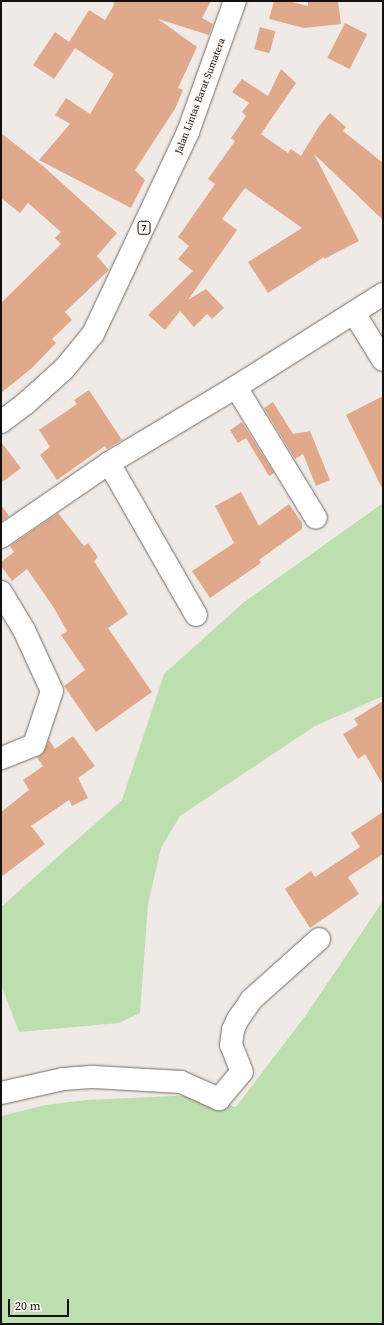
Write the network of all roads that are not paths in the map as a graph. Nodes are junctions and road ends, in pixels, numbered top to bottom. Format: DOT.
graph roads {
  1 [pos="235,1"];
  2 [pos="383,294"];
  3 [pos="354,313"];
  4 [pos="383,360"];
  5 [pos="236,387"];
  6 [pos="1,422"];
  7 [pos="108,463"];
  8 [pos="316,518"];
  9 [pos="1,537"];
  10 [pos="1,592"];
  11 [pos="196,615"];
  12 [pos="1,758"];
  13 [pos="319,939"];
  14 [pos="1,1093"];
  1 -- 6 [label="main road, Jalan Lintas Barat Sumatera / 7"];
  2 -- 3 [label="main road"];
  3 -- 4 [label="main road"];
  3 -- 5 [label="main road"];
  5 -- 7 [label="main road"];
  5 -- 8 [label="main road"];
  7 -- 9 [label="main road"];
  7 -- 11 [label="main road"];
  10 -- 12 [label="main road"];
  13 -- 14 [label="main road"];
}
